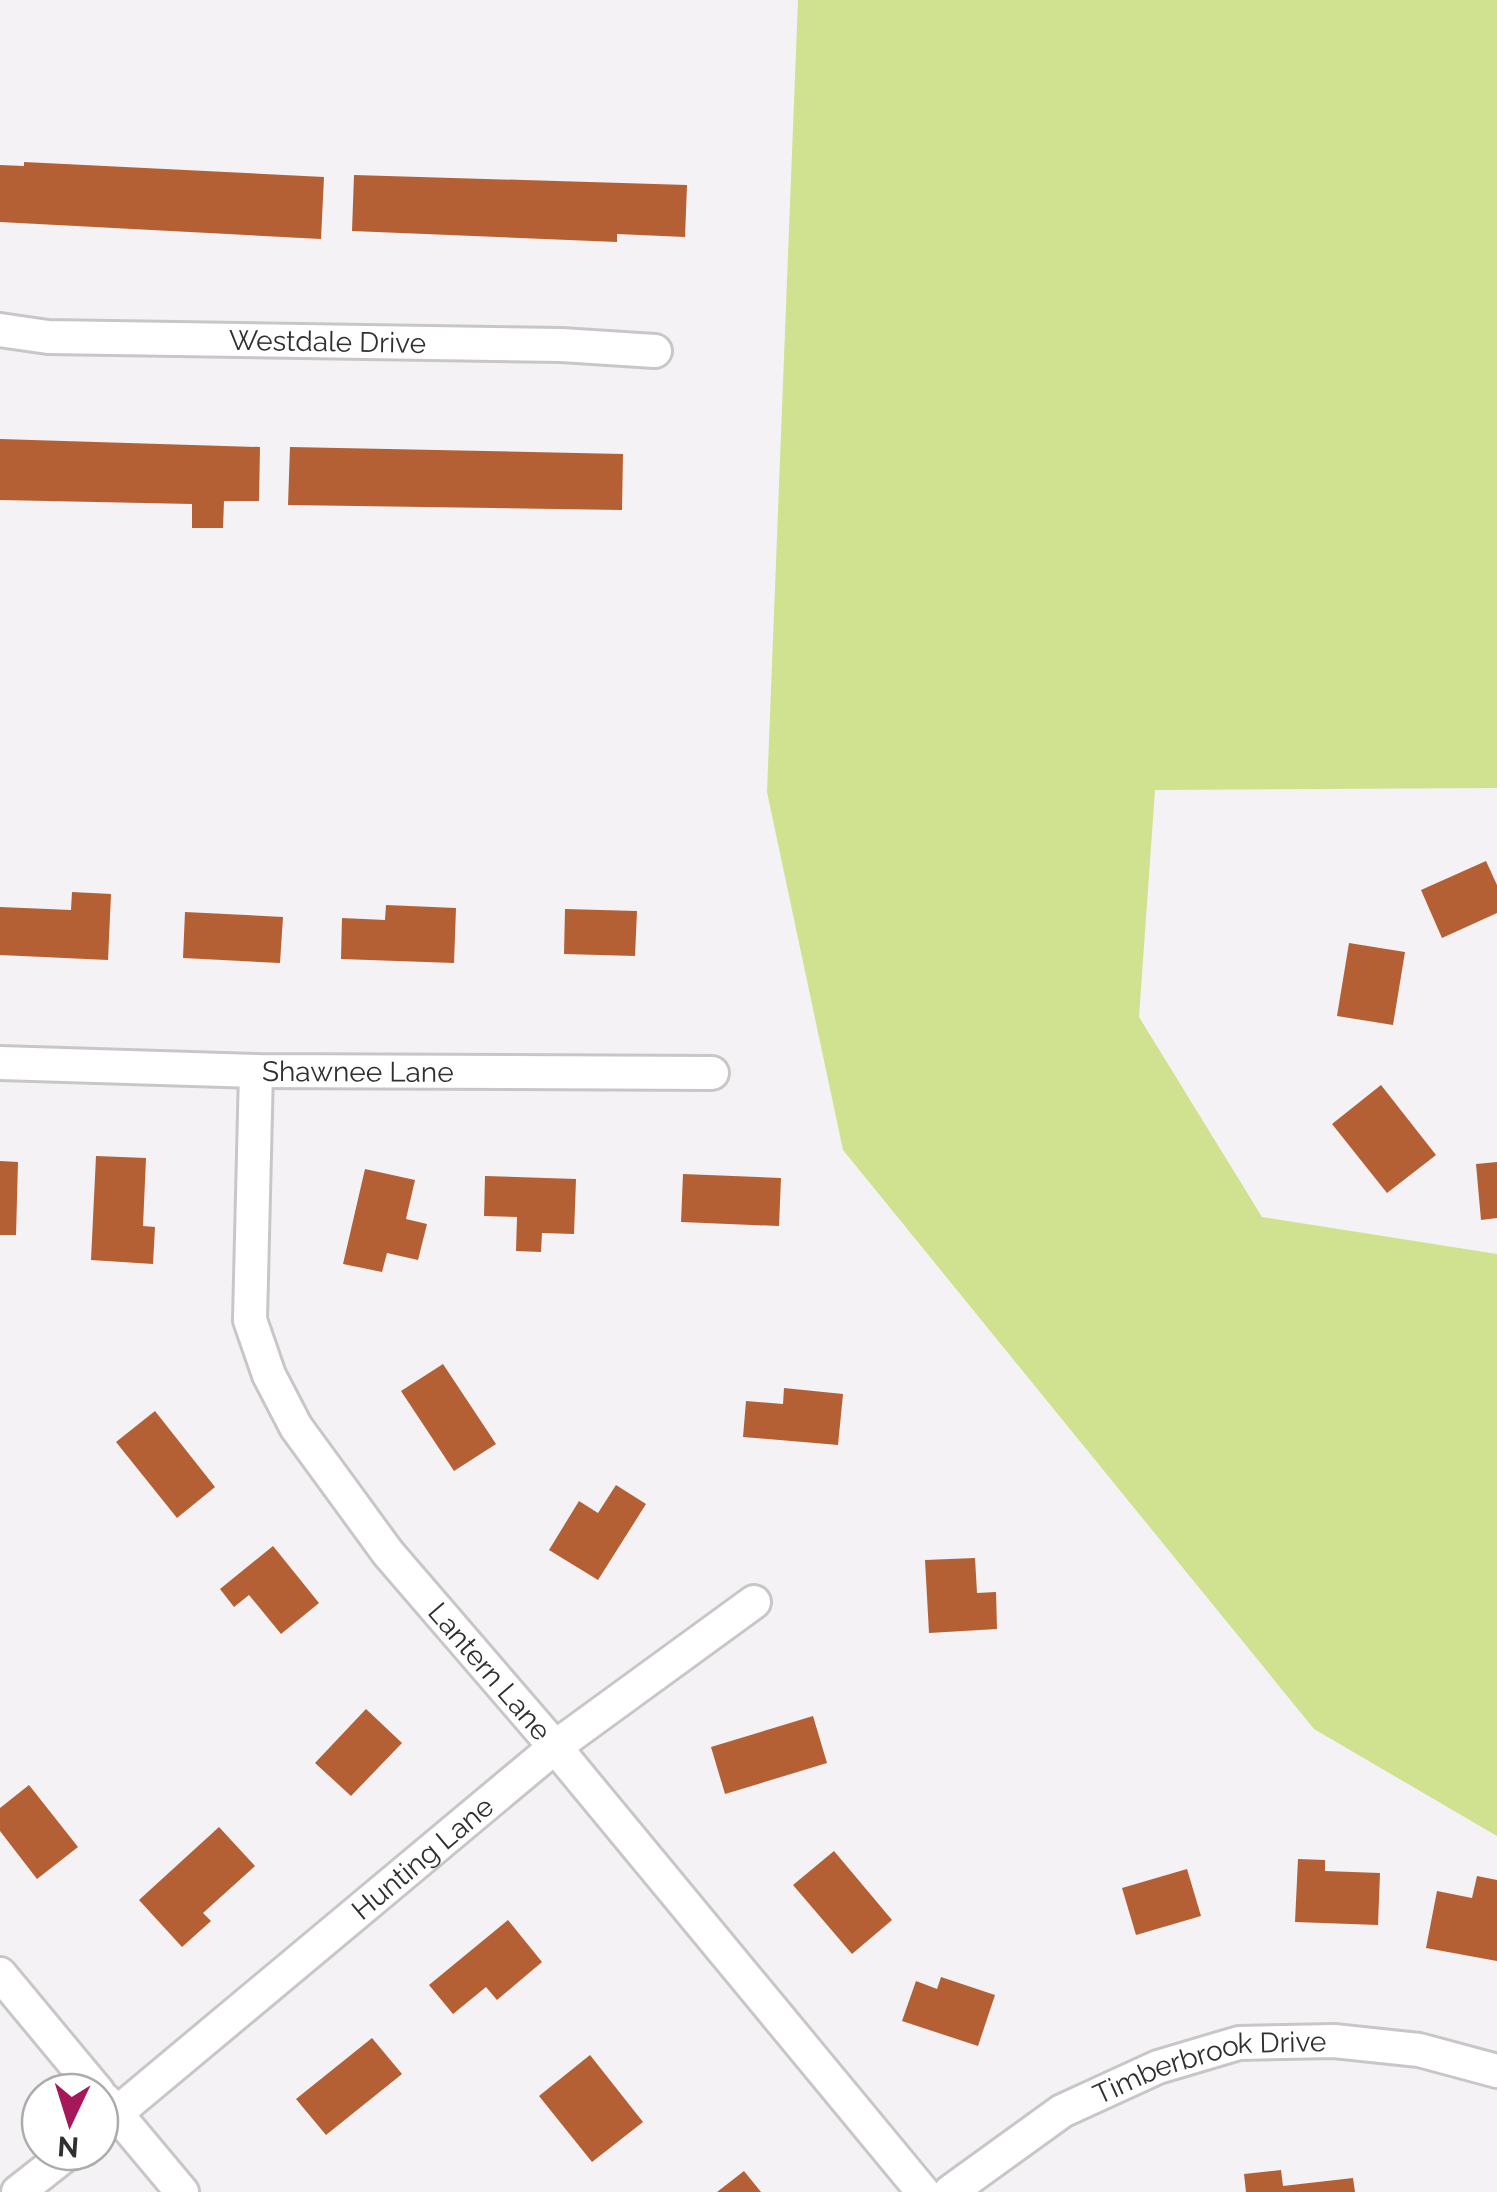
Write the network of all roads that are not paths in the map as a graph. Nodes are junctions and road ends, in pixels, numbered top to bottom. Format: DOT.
graph roads {
  1 [pos="0,330"];
  2 [pos="655,351"];
  3 [pos="0,1064"];
  4 [pos="256,1071"];
  5 [pos="712,1073"];
  6 [pos="754,1602"];
  7 [pos="555,1748"];
  8 [pos="0,1974"];
  9 [pos="1497,2071"];
  10 [pos="77,2072"];
  11 [pos="120,2094"];
  12 [pos="120,2124"];
  13 [pos="43,2172"];
  14 [pos="18,2192"];
  15 [pos="182,2192"];
  16 [pos="923,2192"];
  17 [pos="950,2192"];
  1 -- 2 [label="street, Westdale Drive"];
  3 -- 4 [label="street, Shawnee Lane"];
  4 -- 5 [label="street, Shawnee Lane"];
  4 -- 7 [label="street, Lantern Lane"];
  6 -- 7 [label="street, Hunting Lane"];
  7 -- 11 [label="street, Hunting Lane"];
  7 -- 16 [label="street, Lantern Lane"];
  8 -- 10 [label="street"];
  9 -- 17 [label="street, Timberbrook Drive"];
  12 -- 15 [label="street"];
  13 -- 14 [label="street"];
}
